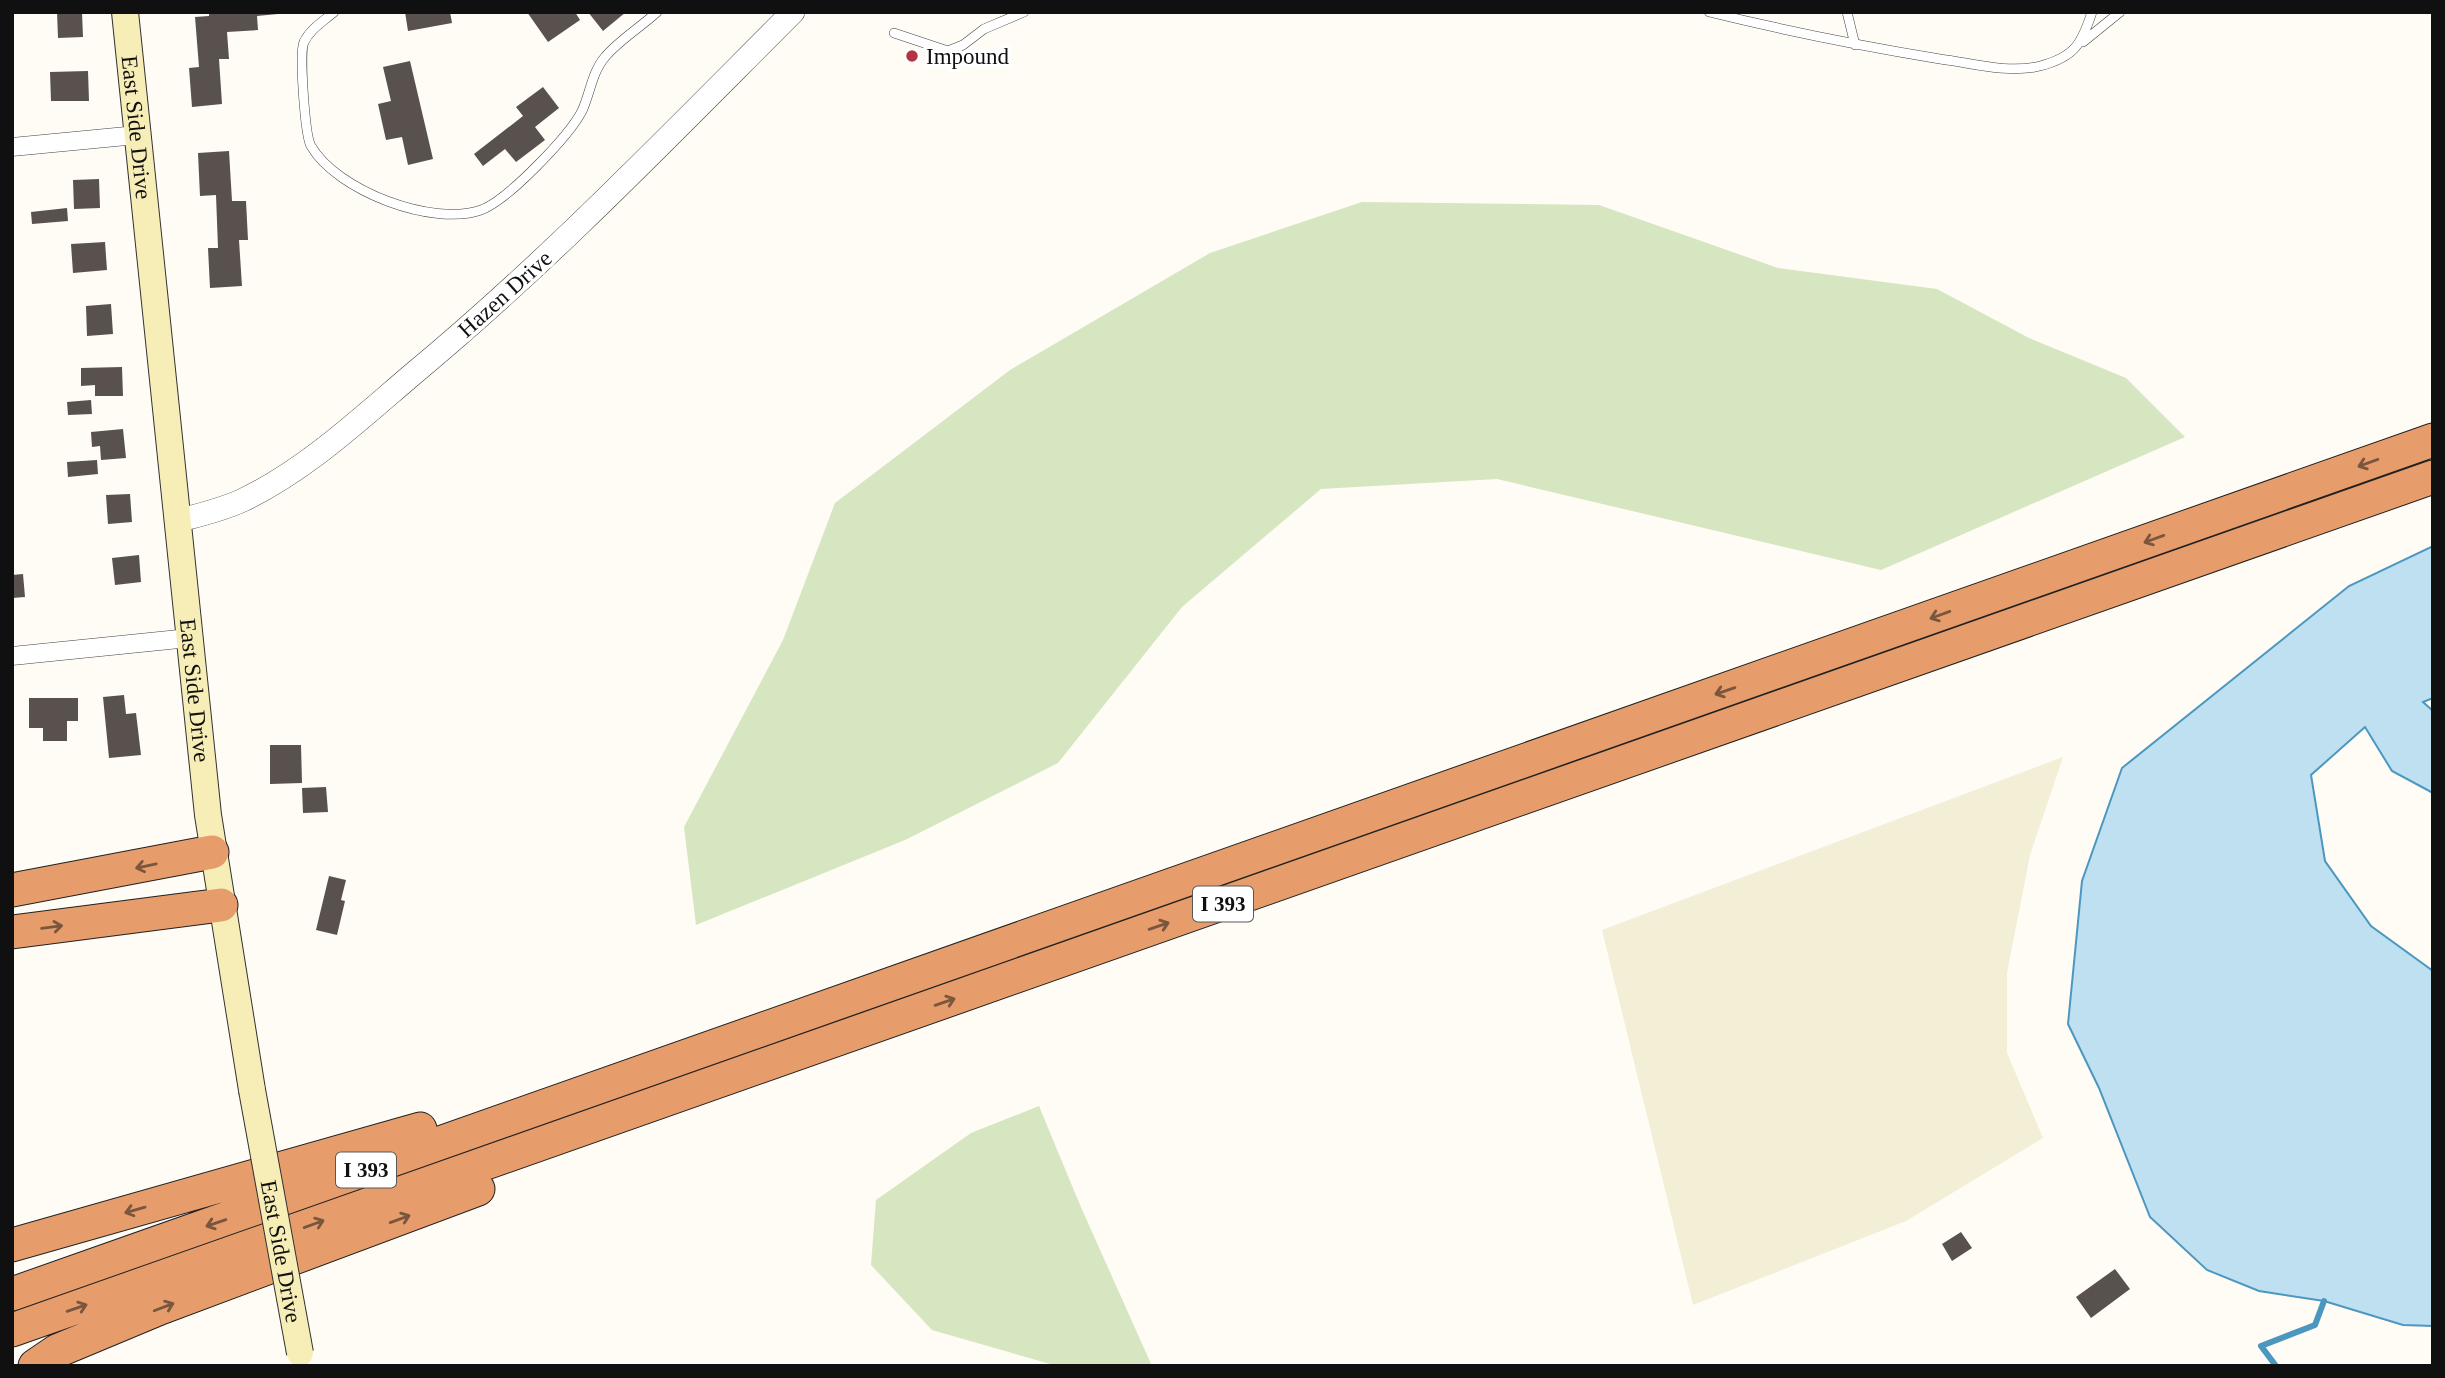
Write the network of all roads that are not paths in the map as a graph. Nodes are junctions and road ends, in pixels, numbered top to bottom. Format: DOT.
graph roads {
  1 [pos="125,12"];
  2 [pos="334,12"];
  3 [pos="657,12"];
  4 [pos="793,12"];
  5 [pos="1024,12"];
  6 [pos="1709,12"];
  7 [pos="1847,12"];
  8 [pos="2092,12"];
  9 [pos="2120,12"];
  10 [pos="894,33"];
  11 [pos="2083,42"];
  12 [pos="1855,45"];
  13 [pos="137,135"];
  14 [pos="12,147"];
  15 [pos="2433,440"];
  16 [pos="2433,477"];
  17 [pos="177,521"];
  18 [pos="189,638"];
  19 [pos="12,656"];
  20 [pos="212,852"];
  21 [pos="12,890"];
  22 [pos="221,905"];
  23 [pos="12,932"];
  24 [pos="908,1014"];
  25 [pos="719,1045"];
  26 [pos="12,1245"];
  27 [pos="12,1294"];
  28 [pos="12,1330"];
  29 [pos="302,1359"];
  30 [pos="35,1366"];
  1 -- 13 [label="main road, East Side Drive"];
  2 -- 3 [label="lane"];
  4 -- 17 [label="street, Hazen Drive"];
  5 -- 10 [label="lane"];
  6 -- 12 [label="lane"];
  7 -- 12 [label="lane"];
  8 -- 11 [label="lane"];
  9 -- 11 [label="lane"];
  11 -- 12 [label="lane"];
  13 -- 14 [label="street"];
  13 -- 17 [label="main road, East Side Drive"];
  15 -- 25 [label="highway, I 393, one-way"];
  24 -- 16 [label="highway, I 393, one-way"];
  17 -- 18 [label="main road, East Side Drive"];
  18 -- 19 [label="street"];
  18 -- 20 [label="main road, East Side Drive"];
  20 -- 21 [label="highway, one-way"];
  20 -- 22 [label="main road, East Side Drive"];
  23 -- 22 [label="highway, one-way"];
  22 -- 29 [label="main road, East Side Drive, bridge"];
  28 -- 24 [label="highway, I 393, one-way"];
  30 -- 24 [label="highway, one-way"];
  25 -- 26 [label="highway, one-way"];
  25 -- 27 [label="highway, I 393, one-way"];
}
